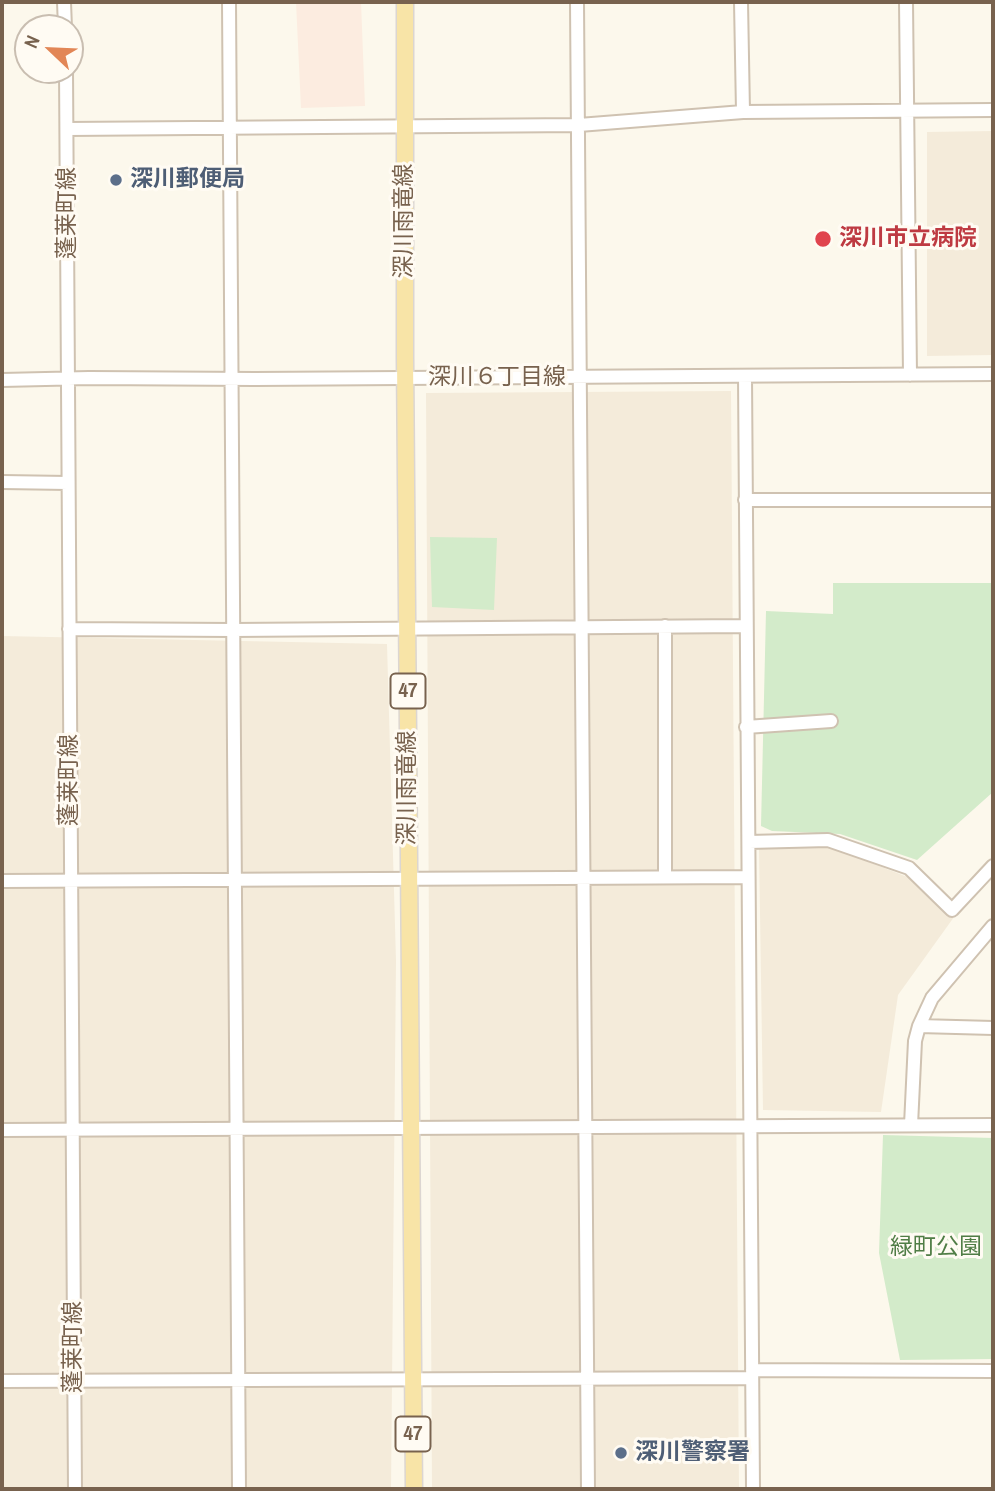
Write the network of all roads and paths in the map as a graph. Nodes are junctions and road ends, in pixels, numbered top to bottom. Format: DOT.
graph roads {
  1 [pos="229,2"];
  2 [pos="405,2"];
  3 [pos="577,2"];
  4 [pos="741,2"];
  5 [pos="906,2"];
  6 [pos="66,84"];
  7 [pos="993,110"];
  8 [pos="906,111"];
  9 [pos="743,112"];
  10 [pos="579,125"];
  11 [pos="405,127"];
  12 [pos="230,128"];
  13 [pos="67,130"];
  14 [pos="993,374"];
  15 [pos="745,376"];
  16 [pos="910,376"];
  17 [pos="69,378"];
  18 [pos="579,378"];
  19 [pos="232,379"];
  20 [pos="405,379"];
  21 [pos="2,380"];
  22 [pos="2,482"];
  23 [pos="68,482"];
  24 [pos="745,500"];
  25 [pos="993,500"];
  26 [pos="665,626"];
  27 [pos="745,626"];
  28 [pos="582,627"];
  29 [pos="407,628"];
  30 [pos="69,629"];
  31 [pos="233,630"];
  32 [pos="831,721"];
  33 [pos="746,727"];
  34 [pos="749,842"];
  35 [pos="993,866"];
  36 [pos="665,877"];
  37 [pos="748,877"];
  38 [pos="582,878"];
  39 [pos="409,879"];
  40 [pos="70,880"];
  41 [pos="2,881"];
  42 [pos="234,881"];
  43 [pos="993,926"];
  44 [pos="919,1027"];
  45 [pos="993,1028"];
  46 [pos="911,1125"];
  47 [pos="993,1125"];
  48 [pos="750,1127"];
  49 [pos="586,1128"];
  50 [pos="73,1129"];
  51 [pos="411,1129"];
  52 [pos="2,1130"];
  53 [pos="238,1130"];
  54 [pos="993,1371"];
  55 [pos="752,1374"];
  56 [pos="587,1378"];
  57 [pos="238,1379"];
  58 [pos="74,1380"];
  59 [pos="412,1380"];
  60 [pos="2,1381"];
  61 [pos="75,1489"];
  62 [pos="239,1489"];
  63 [pos="414,1489"];
  64 [pos="588,1489"];
  65 [pos="753,1489"];
  1 -- 12 [label="street"];
  2 -- 11 [label="main road, 深川雨竜線 / 47"];
  3 -- 10 [label="street"];
  4 -- 9 [label="street"];
  5 -- 8 [label="street"];
  6 -- 13 [label="street, 蓬莱町線"];
  7 -- 8 [label="street"];
  8 -- 9 [label="street"];
  8 -- 16 [label="street"];
  9 -- 10 [label="street"];
  10 -- 11 [label="street"];
  10 -- 18 [label="street"];
  11 -- 12 [label="street"];
  11 -- 20 [label="main road, 深川雨竜線 / 47"];
  12 -- 13 [label="street"];
  12 -- 19 [label="street"];
  13 -- 17 [label="street, 蓬莱町線"];
  14 -- 16 [label="street, 深川６丁目線"];
  15 -- 16 [label="street, 深川６丁目線"];
  15 -- 18 [label="street, 深川６丁目線"];
  15 -- 24 [label="street"];
  17 -- 19 [label="street, 深川６丁目線"];
  17 -- 21 [label="street, 深川６丁目線"];
  17 -- 23 [label="street, 蓬莱町線"];
  18 -- 20 [label="street, 深川６丁目線"];
  18 -- 28 [label="street"];
  19 -- 20 [label="street, 深川６丁目線"];
  19 -- 31 [label="street"];
  20 -- 29 [label="main road, 深川雨竜線 / 47"];
  22 -- 23 [label="street"];
  23 -- 30 [label="street, 蓬莱町線"];
  24 -- 25 [label="street"];
  24 -- 27 [label="street"];
  26 -- 27 [label="street"];
  26 -- 28 [label="street"];
  26 -- 36 [label="street"];
  27 -- 33 [label="street"];
  28 -- 29 [label="street"];
  28 -- 38 [label="street"];
  29 -- 31 [label="street"];
  29 -- 39 [label="main road, 深川雨竜線 / 47"];
  30 -- 31 [label="street"];
  30 -- 40 [label="street, 蓬莱町線"];
  31 -- 42 [label="street"];
  32 -- 33 [label="street"];
  33 -- 34 [label="street"];
  34 -- 35 [label="street"];
  34 -- 37 [label="street"];
  36 -- 37 [label="street"];
  36 -- 38 [label="street"];
  37 -- 48 [label="street"];
  38 -- 39 [label="street"];
  38 -- 49 [label="street"];
  39 -- 42 [label="street"];
  39 -- 51 [label="main road, 深川雨竜線 / 47"];
  40 -- 41 [label="street"];
  40 -- 42 [label="street"];
  40 -- 50 [label="street, 蓬莱町線"];
  42 -- 53 [label="street"];
  43 -- 44 [label="street"];
  44 -- 45 [label="street"];
  44 -- 46 [label="street"];
  46 -- 47 [label="street"];
  46 -- 48 [label="street"];
  48 -- 49 [label="street"];
  48 -- 55 [label="street"];
  49 -- 51 [label="street"];
  49 -- 56 [label="street"];
  50 -- 52 [label="street"];
  50 -- 53 [label="street"];
  50 -- 58 [label="street, 蓬莱町線"];
  51 -- 53 [label="street"];
  51 -- 59 [label="main road, 深川雨竜線 / 47"];
  53 -- 57 [label="street"];
  54 -- 55 [label="street"];
  55 -- 56 [label="street"];
  55 -- 65 [label="street"];
  56 -- 59 [label="street"];
  56 -- 64 [label="street"];
  57 -- 58 [label="street"];
  57 -- 59 [label="street"];
  57 -- 62 [label="street"];
  58 -- 60 [label="street"];
  58 -- 61 [label="street, 蓬莱町線"];
  59 -- 63 [label="main road, 深川雨竜線 / 47"];
}
